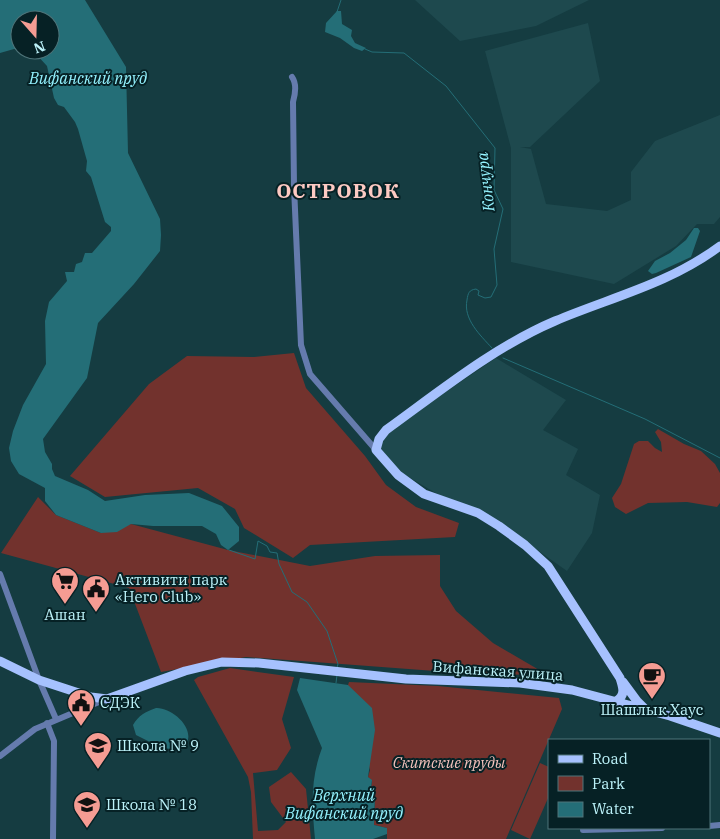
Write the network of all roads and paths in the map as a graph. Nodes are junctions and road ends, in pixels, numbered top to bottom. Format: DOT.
graph roads {
  1 [pos="292,78"];
  2 [pos="720,246"];
  3 [pos="376,450"];
  4 [pos="0,574"];
  5 [pos="0,661"];
  6 [pos="620,678"];
  7 [pos="39,680"];
  8 [pos="107,699"];
  9 [pos="616,701"];
  10 [pos="646,711"];
  11 [pos="56,719"];
  12 [pos="47,723"];
  13 [pos="720,733"];
  14 [pos="0,756"];
  15 [pos="622,829"];
  16 [pos="583,830"];
  17 [pos="53,839"];
  1 -- 3 [label="street"];
  2 -- 3 [label="main road"];
  3 -- 6 [label="main road"];
  4 -- 7 [label="street"];
  5 -- 7 [label="main road"];
  6 -- 9 [label="main road"];
  6 -- 10 [label="main road"];
  7 -- 8 [label="main road"];
  7 -- 11 [label="street"];
  8 -- 9 [label="main road, Вифанская улица"];
  8 -- 11 [label="street"];
  9 -- 10 [label="main road, Вифанская улица"];
  10 -- 13 [label="main road, Вифанская улица"];
  11 -- 12 [label="street"];
  12 -- 14 [label="street"];
  12 -- 17 [label="street"];
  15 -- 16 [label="street"];
}
